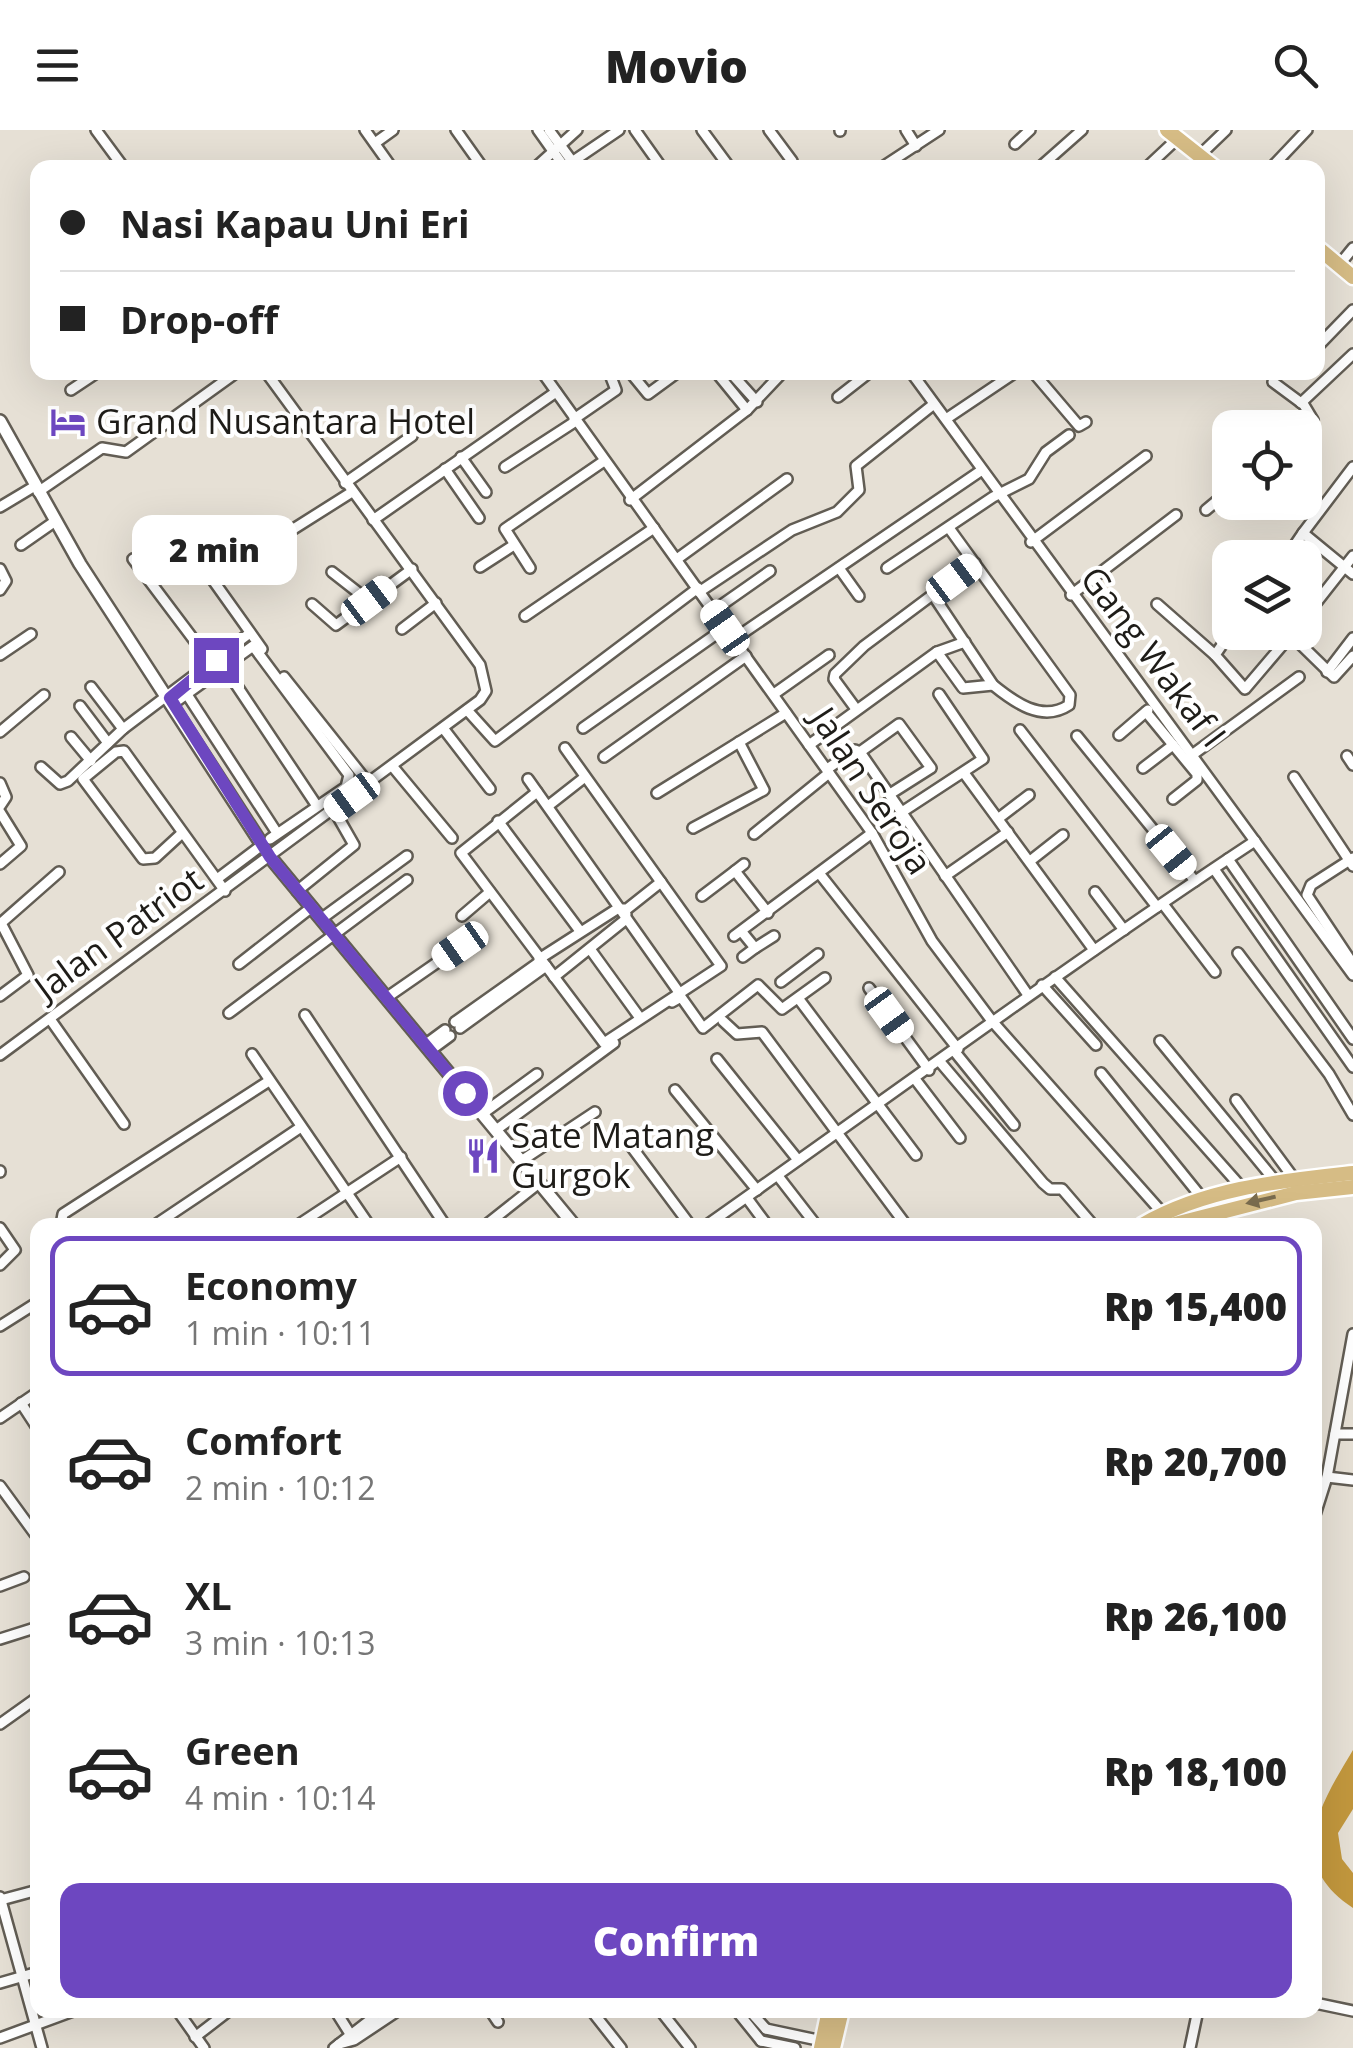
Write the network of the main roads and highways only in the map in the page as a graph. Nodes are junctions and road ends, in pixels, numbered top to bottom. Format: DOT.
graph roads {
  1 [pos="1172,134"];
  2 [pos="1206,160"];
  3 [pos="1325,253"];
  4 [pos="1353,277"];
  5 [pos="1353,1173"];
  6 [pos="1353,1186"];
  7 [pos="1173,1218"];
  8 [pos="1182,1218"];
  9 [pos="829,2018"];
  10 [pos="839,2018"];
  11 [pos="828,2045"];
  1 -- 2 [label="main road"];
  3 -- 4 [label="main road"];
  5 -- 7 [label="main road"];
  6 -- 8 [label="main road, one-way"];
  9 -- 11 [label="main road"];
  10 -- 11 [label="main road"];
}
